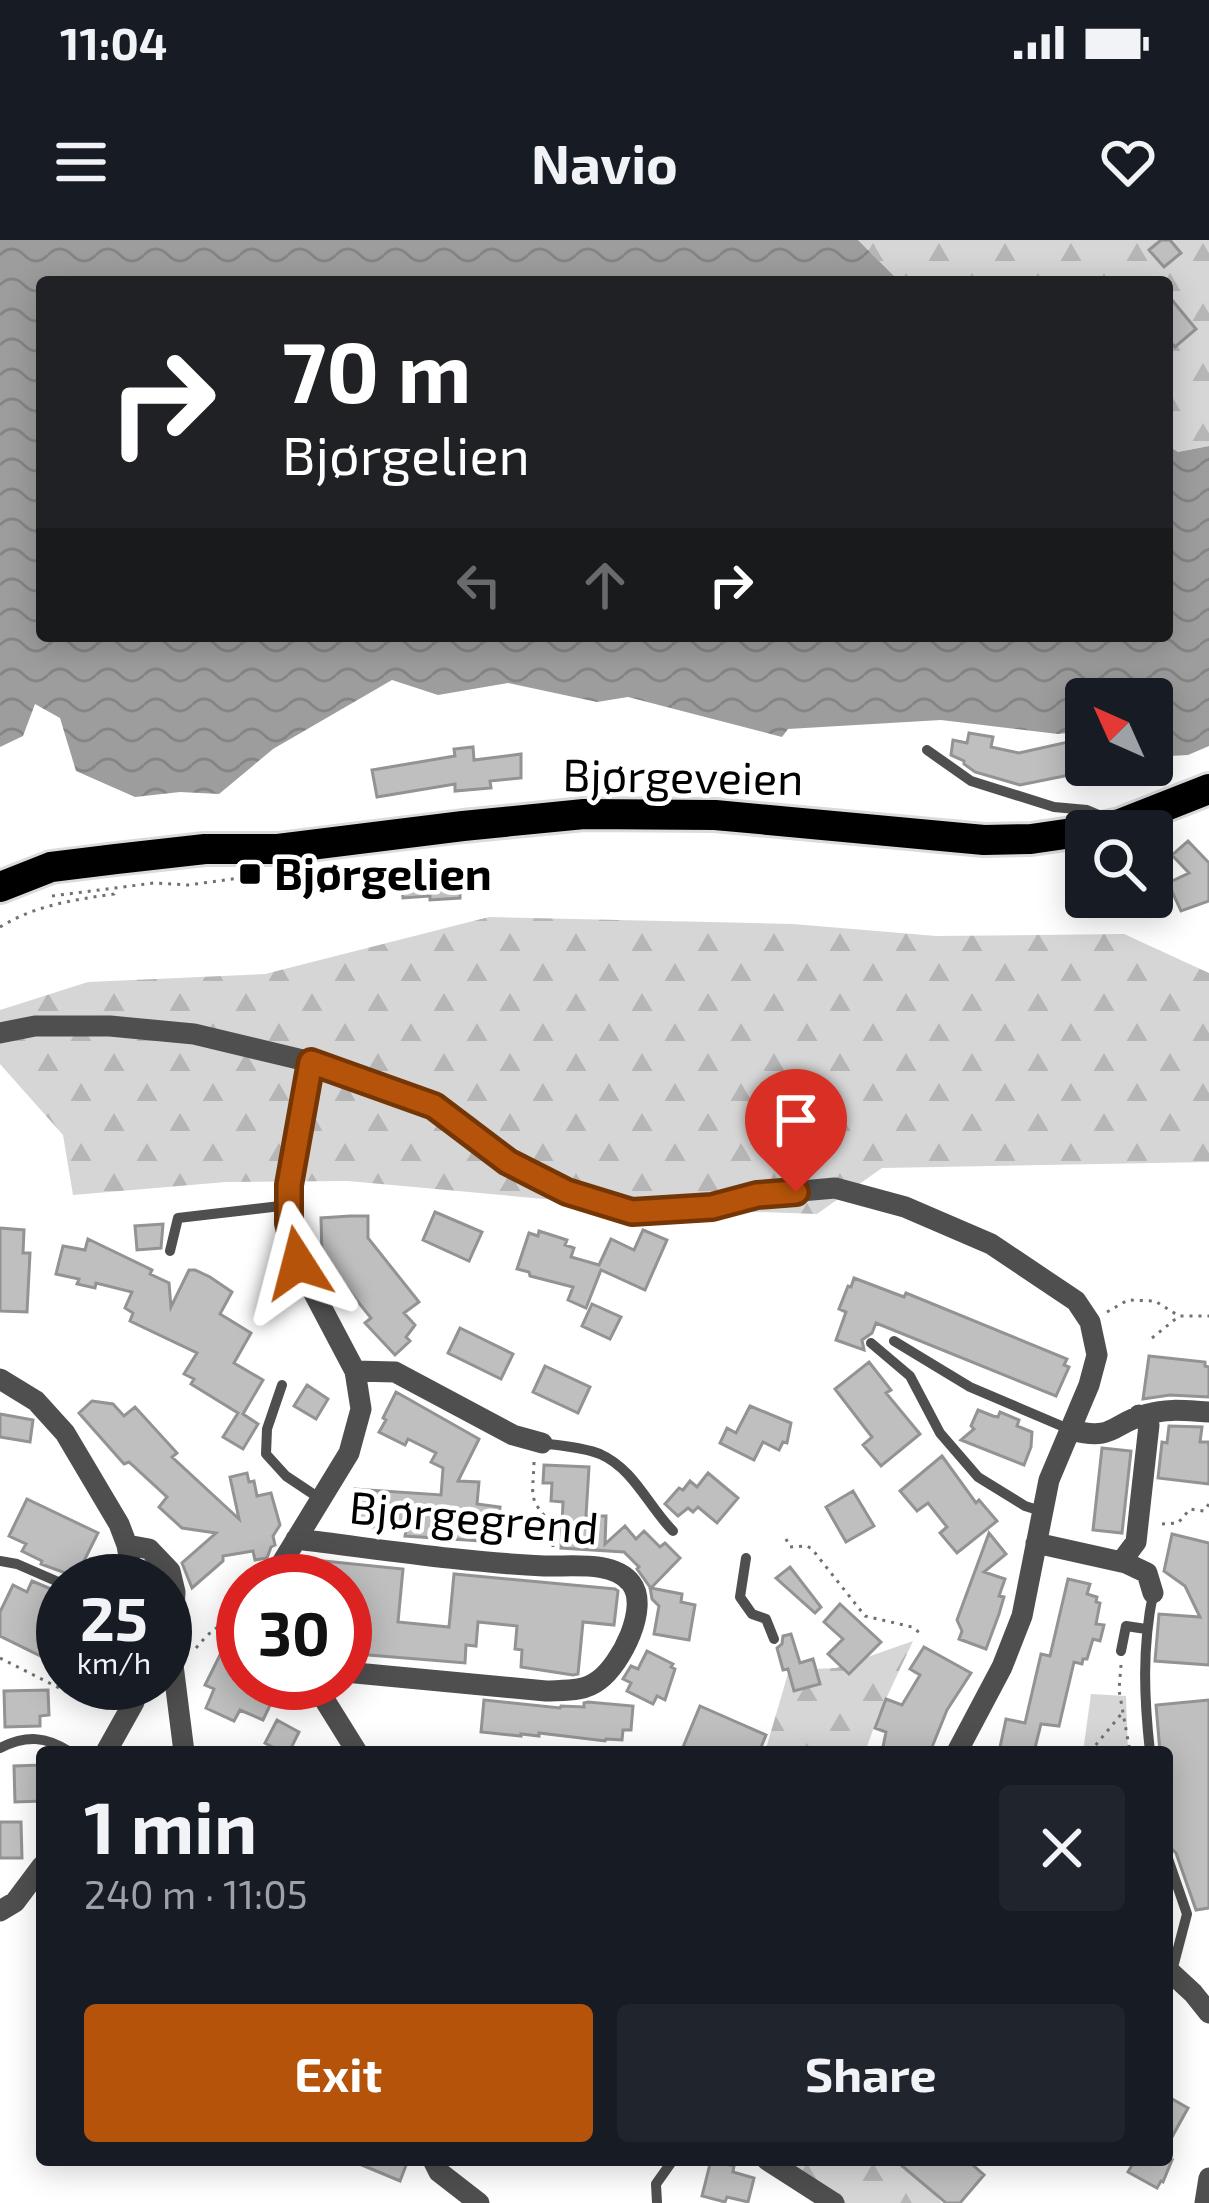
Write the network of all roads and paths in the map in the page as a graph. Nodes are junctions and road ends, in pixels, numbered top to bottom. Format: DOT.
graph roads {
  1 [pos="927,750"];
  2 [pos="1209,789"];
  3 [pos="1087,810"];
  4 [pos="1156,810"];
  5 [pos="1065,834"];
  6 [pos="240,878"];
  7 [pos="0,887"];
  8 [pos="117,887"];
  9 [pos="51,896"];
  10 [pos="0,927"];
  11 [pos="0,1033"];
  12 [pos="311,1062"];
  13 [pos="289,1205"];
  14 [pos="170,1251"];
  15 [pos="1179,1316"];
  16 [pos="1209,1316"];
  17 [pos="1090,1322"];
  18 [pos="1152,1338"];
  19 [pos="894,1341"];
  20 [pos="871,1342"];
  21 [pos="355,1371"];
  22 [pos="0,1379"];
  23 [pos="282,1385"];
  24 [pos="1209,1412"];
  25 [pos="1139,1415"];
  26 [pos="1071,1430"];
  27 [pos="538,1442"];
  28 [pos="320,1498"];
  29 [pos="1209,1504"];
  30 [pos="1041,1510"];
  31 [pos="1155,1525"];
  32 [pos="673,1531"];
  33 [pos="296,1539"];
  34 [pos="786,1539"];
  35 [pos="1036,1543"];
  36 [pos="127,1545"];
  37 [pos="128,1554"];
  38 [pos="153,1554"];
  39 [pos="287,1554"];
  40 [pos="746,1558"];
  41 [pos="0,1561"];
  42 [pos="1121,1562"];
  43 [pos="552,1566"];
  44 [pos="36,1572"];
  45 [pos="1153,1593"];
  46 [pos="216,1628"];
  47 [pos="1146,1629"];
  48 [pos="920,1633"];
  49 [pos="774,1639"];
  50 [pos="1121,1651"];
  51 [pos="192,1654"];
  52 [pos="0,1658"];
  53 [pos="372,1675"];
  54 [pos="36,1676"];
  55 [pos="130,1710"];
  56 [pos="179,1710"];
  57 [pos="330,1710"];
  58 [pos="1124,1710"];
  59 [pos="59,1746"];
  60 [pos="109,1746"];
  61 [pos="183,1746"];
  62 [pos="352,1746"];
  63 [pos="960,1746"];
  64 [pos="1095,1746"];
  65 [pos="1129,1746"];
  66 [pos="1149,1746"];
  67 [pos="0,1748"];
  68 [pos="36,1874"];
  69 [pos="1173,1874"];
  70 [pos="0,1911"];
  71 [pos="1173,1957"];
  72 [pos="1173,1974"];
  73 [pos="1209,2013"];
  74 [pos="436,2166"];
  75 [pos="669,2166"];
  76 [pos="776,2166"];
  77 [pos="1209,2178"];
  78 [pos="479,2203"];
  79 [pos="657,2203"];
  80 [pos="834,2203"];
  81 [pos="1205,2203"];
  1 -- 3 [label="lane"];
  2 -- 4 [label="main road, Bjørgeveien"];
  5 -- 7 [label="main road, Bjørgeveien"];
  6 -- 8 [label="path"];
  8 -- 9 [label="path"];
  8 -- 10 [label="path"];
  11 -- 12 [label="street"];
  12 -- 13 [label="street, Bjørgegrend"];
  12 -- 17 [label="street"];
  13 -- 14 [label="lane"];
  13 -- 21 [label="street, Bjørgegrend"];
  15 -- 16 [label="path"];
  15 -- 17 [label="path"];
  15 -- 18 [label="path"];
  17 -- 26 [label="street"];
  19 -- 26 [label="lane"];
  20 -- 30 [label="lane"];
  21 -- 27 [label="street, Bjørgegrend"];
  21 -- 28 [label="street, Bjørgegrend"];
  22 -- 36 [label="street"];
  23 -- 28 [label="lane"];
  24 -- 25 [label="street"];
  25 -- 26 [label="street"];
  25 -- 42 [label="street"];
  26 -- 30 [label="street"];
  27 -- 32 [label="lane, Bjørgegrend"];
  27 -- 43 [label="path"];
  28 -- 33 [label="street, Bjørgegrend"];
  29 -- 31 [label="path"];
  30 -- 35 [label="street"];
  33 -- 39 [label="street, Bjørgegrend"];
  33 -- 43 [label="street, Bjørgegrend"];
  34 -- 48 [label="path"];
  35 -- 42 [label="street"];
  35 -- 63 [label="street"];
  36 -- 37 [label="street"];
  36 -- 38 [label="street"];
  40 -- 49 [label="lane"];
  41 -- 44 [label="lane"];
  42 -- 45 [label="street"];
  43 -- 53 [label="street, Bjørgegrend"];
  45 -- 47 [label="lane"];
  46 -- 51 [label="path"];
  47 -- 50 [label="lane"];
  47 -- 66 [label="lane"];
  50 -- 58 [label="path"];
  52 -- 54 [label="path"];
  55 -- 60 [label="street"];
  56 -- 61 [label="street"];
  57 -- 62 [label="street"];
  58 -- 64 [label="path"];
  58 -- 65 [label="path"];
  59 -- 67 [label="lane"];
  68 -- 70 [label="street"];
  69 -- 71 [label="lane"];
  72 -- 73 [label="street"];
  74 -- 78 [label="street"];
  75 -- 79 [label="lane"];
  76 -- 80 [label="street"];
  77 -- 81 [label="street"];
}
